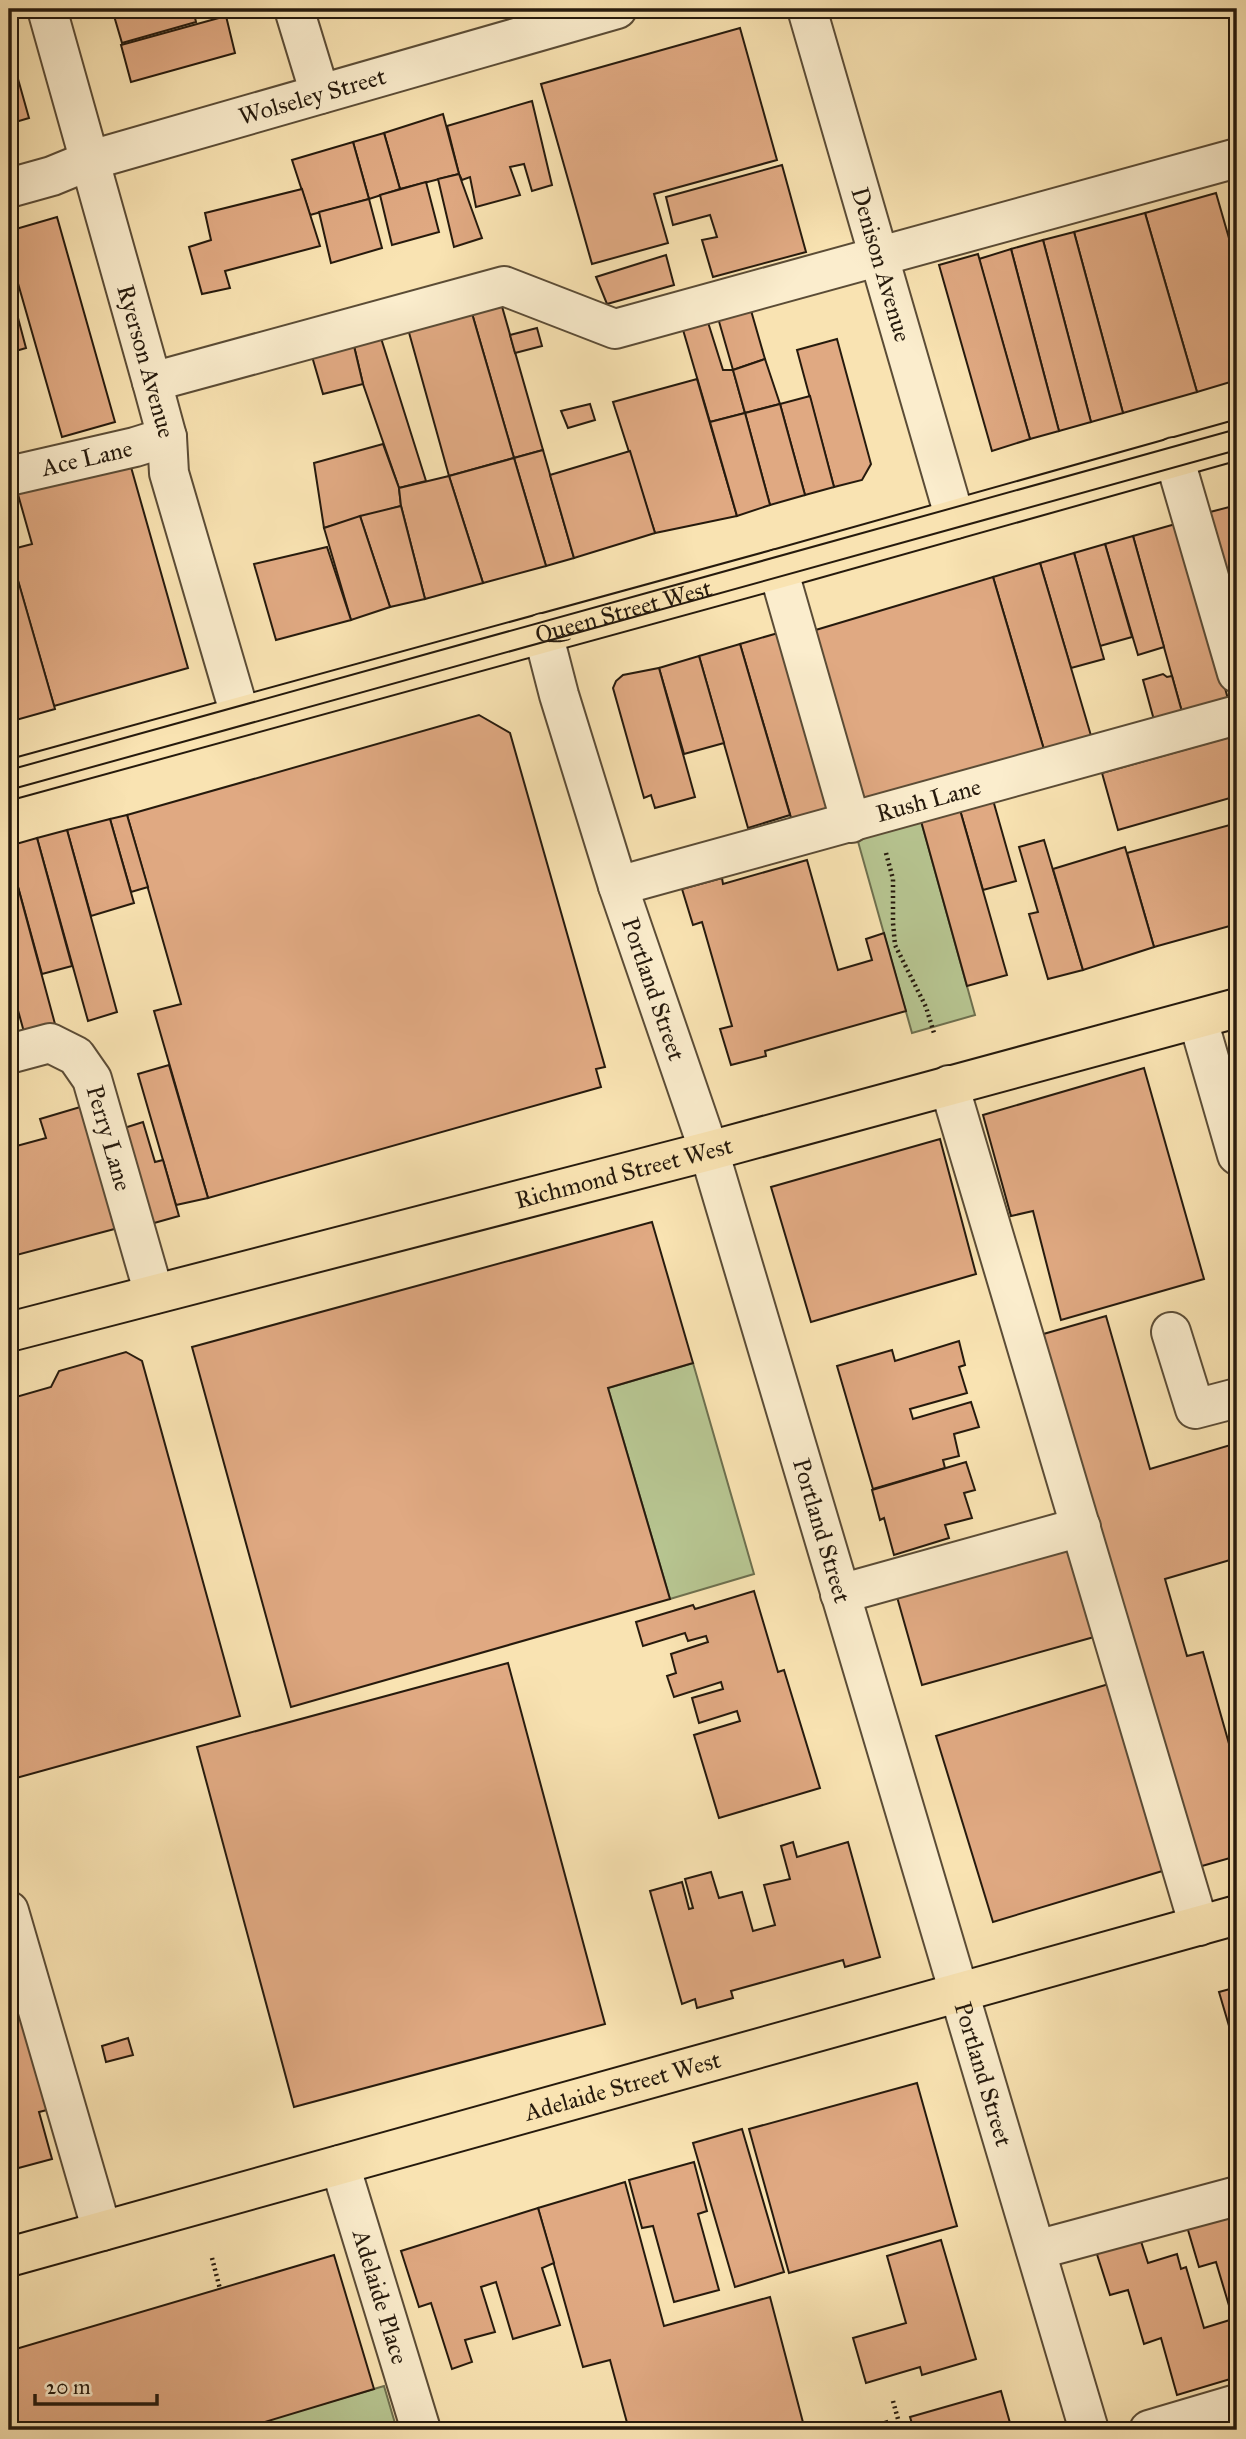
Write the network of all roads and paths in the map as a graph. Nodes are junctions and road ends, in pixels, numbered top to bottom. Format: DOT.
graph roads {
  1 [pos="47,9"];
  2 [pos="295,9"];
  3 [pos="617,9"];
  4 [pos="807,9"];
  5 [pos="320,94"];
  6 [pos="1237,158"];
  7 [pos="91,160"];
  8 [pos="9,188"];
  9 [pos="879,256"];
  10 [pos="152,382"];
  11 [pos="166,437"];
  12 [pos="1237,440"];
  13 [pos="1174,457"];
  14 [pos="9,476"];
  15 [pos="955,519"];
  16 [pos="778,569"];
  17 [pos="543,633"];
  18 [pos="1237,673"];
  19 [pos="240,715"];
  20 [pos="1237,715"];
  21 [pos="9,779"];
  22 [pos="860,821"];
  23 [pos="618,886"];
  24 [pos="1237,1008"];
  25 [pos="1198,1020"];
  26 [pos="934,1033"];
  27 [pos="9,1054"];
  28 [pos="949,1085"];
  29 [pos="709,1152"];
  30 [pos="1237,1154"];
  31 [pos="154,1294"];
  32 [pos="9,1332"];
  33 [pos="1171,1332"];
  34 [pos="1237,1398"];
  35 [pos="1081,1527"];
  36 [pos="840,1594"];
  37 [pos="9,1911"];
  38 [pos="1237,1915"];
  39 [pos="1199,1926"];
  40 [pos="959,1993"];
  41 [pos="340,2165"];
  42 [pos="1237,2196"];
  43 [pos="102,2231"];
  44 [pos="1036,2250"];
  45 [pos="9,2257"];
  46 [pos="212,2258"];
  47 [pos="220,2288"];
  48 [pos="893,2401"];
  49 [pos="1237,2404"];
  50 [pos="421,2430"];
  51 [pos="901,2430"];
  52 [pos="1089,2430"];
  53 [pos="1149,2430"];
  1 -- 7 [label="street, Ryerson Avenue"];
  2 -- 5 [label="street"];
  3 -- 5 [label="street, Wolseley Street"];
  4 -- 9 [label="street, Denison Avenue"];
  5 -- 7 [label="street, Wolseley Street"];
  6 -- 9 [label="street"];
  7 -- 8 [label="street, Wolseley Street"];
  7 -- 10 [label="street, Ryerson Avenue"];
  9 -- 10 [label="street"];
  9 -- 15 [label="street, Denison Avenue"];
  10 -- 11 [label="street, Ryerson Avenue"];
  11 -- 14 [label="street, Ace Lane"];
  11 -- 19 [label="street, Ryerson Avenue"];
  12 -- 13 [label="main road, Queen Street West"];
  13 -- 15 [label="main road, Queen Street West"];
  13 -- 18 [label="street"];
  15 -- 16 [label="main road, Queen Street West"];
  16 -- 17 [label="main road, Queen Street West"];
  16 -- 22 [label="street"];
  17 -- 19 [label="main road, Queen Street West"];
  17 -- 23 [label="street, Portland Street"];
  19 -- 21 [label="main road, Queen Street West"];
  20 -- 22 [label="street, Rush Lane"];
  22 -- 23 [label="street, Rush Lane"];
  22 -- 26 [label="path"];
  23 -- 29 [label="street, Portland Street"];
  24 -- 25 [label="main road, Richmond Street West"];
  25 -- 28 [label="main road, Richmond Street West"];
  25 -- 30 [label="street"];
  27 -- 31 [label="street, Perry Lane"];
  28 -- 29 [label="main road, Richmond Street West"];
  28 -- 35 [label="street"];
  29 -- 31 [label="main road, Richmond Street West"];
  29 -- 36 [label="street, Portland Street"];
  31 -- 32 [label="main road, Richmond Street West"];
  33 -- 34 [label="street"];
  35 -- 36 [label="street"];
  35 -- 39 [label="street"];
  36 -- 40 [label="street, Portland Street"];
  37 -- 43 [label="street"];
  38 -- 39 [label="main road, Adelaide Street West"];
  39 -- 40 [label="main road, Adelaide Street West"];
  40 -- 41 [label="main road, Adelaide Street West"];
  40 -- 44 [label="street, Portland Street"];
  41 -- 43 [label="main road, Adelaide Street West"];
  41 -- 50 [label="street, Adelaide Place"];
  42 -- 44 [label="street"];
  43 -- 45 [label="main road, Adelaide Street West"];
  44 -- 52 [label="street, Portland Street"];
  46 -- 47 [label="path"];
  48 -- 51 [label="path"];
  49 -- 53 [label="street"];
}
